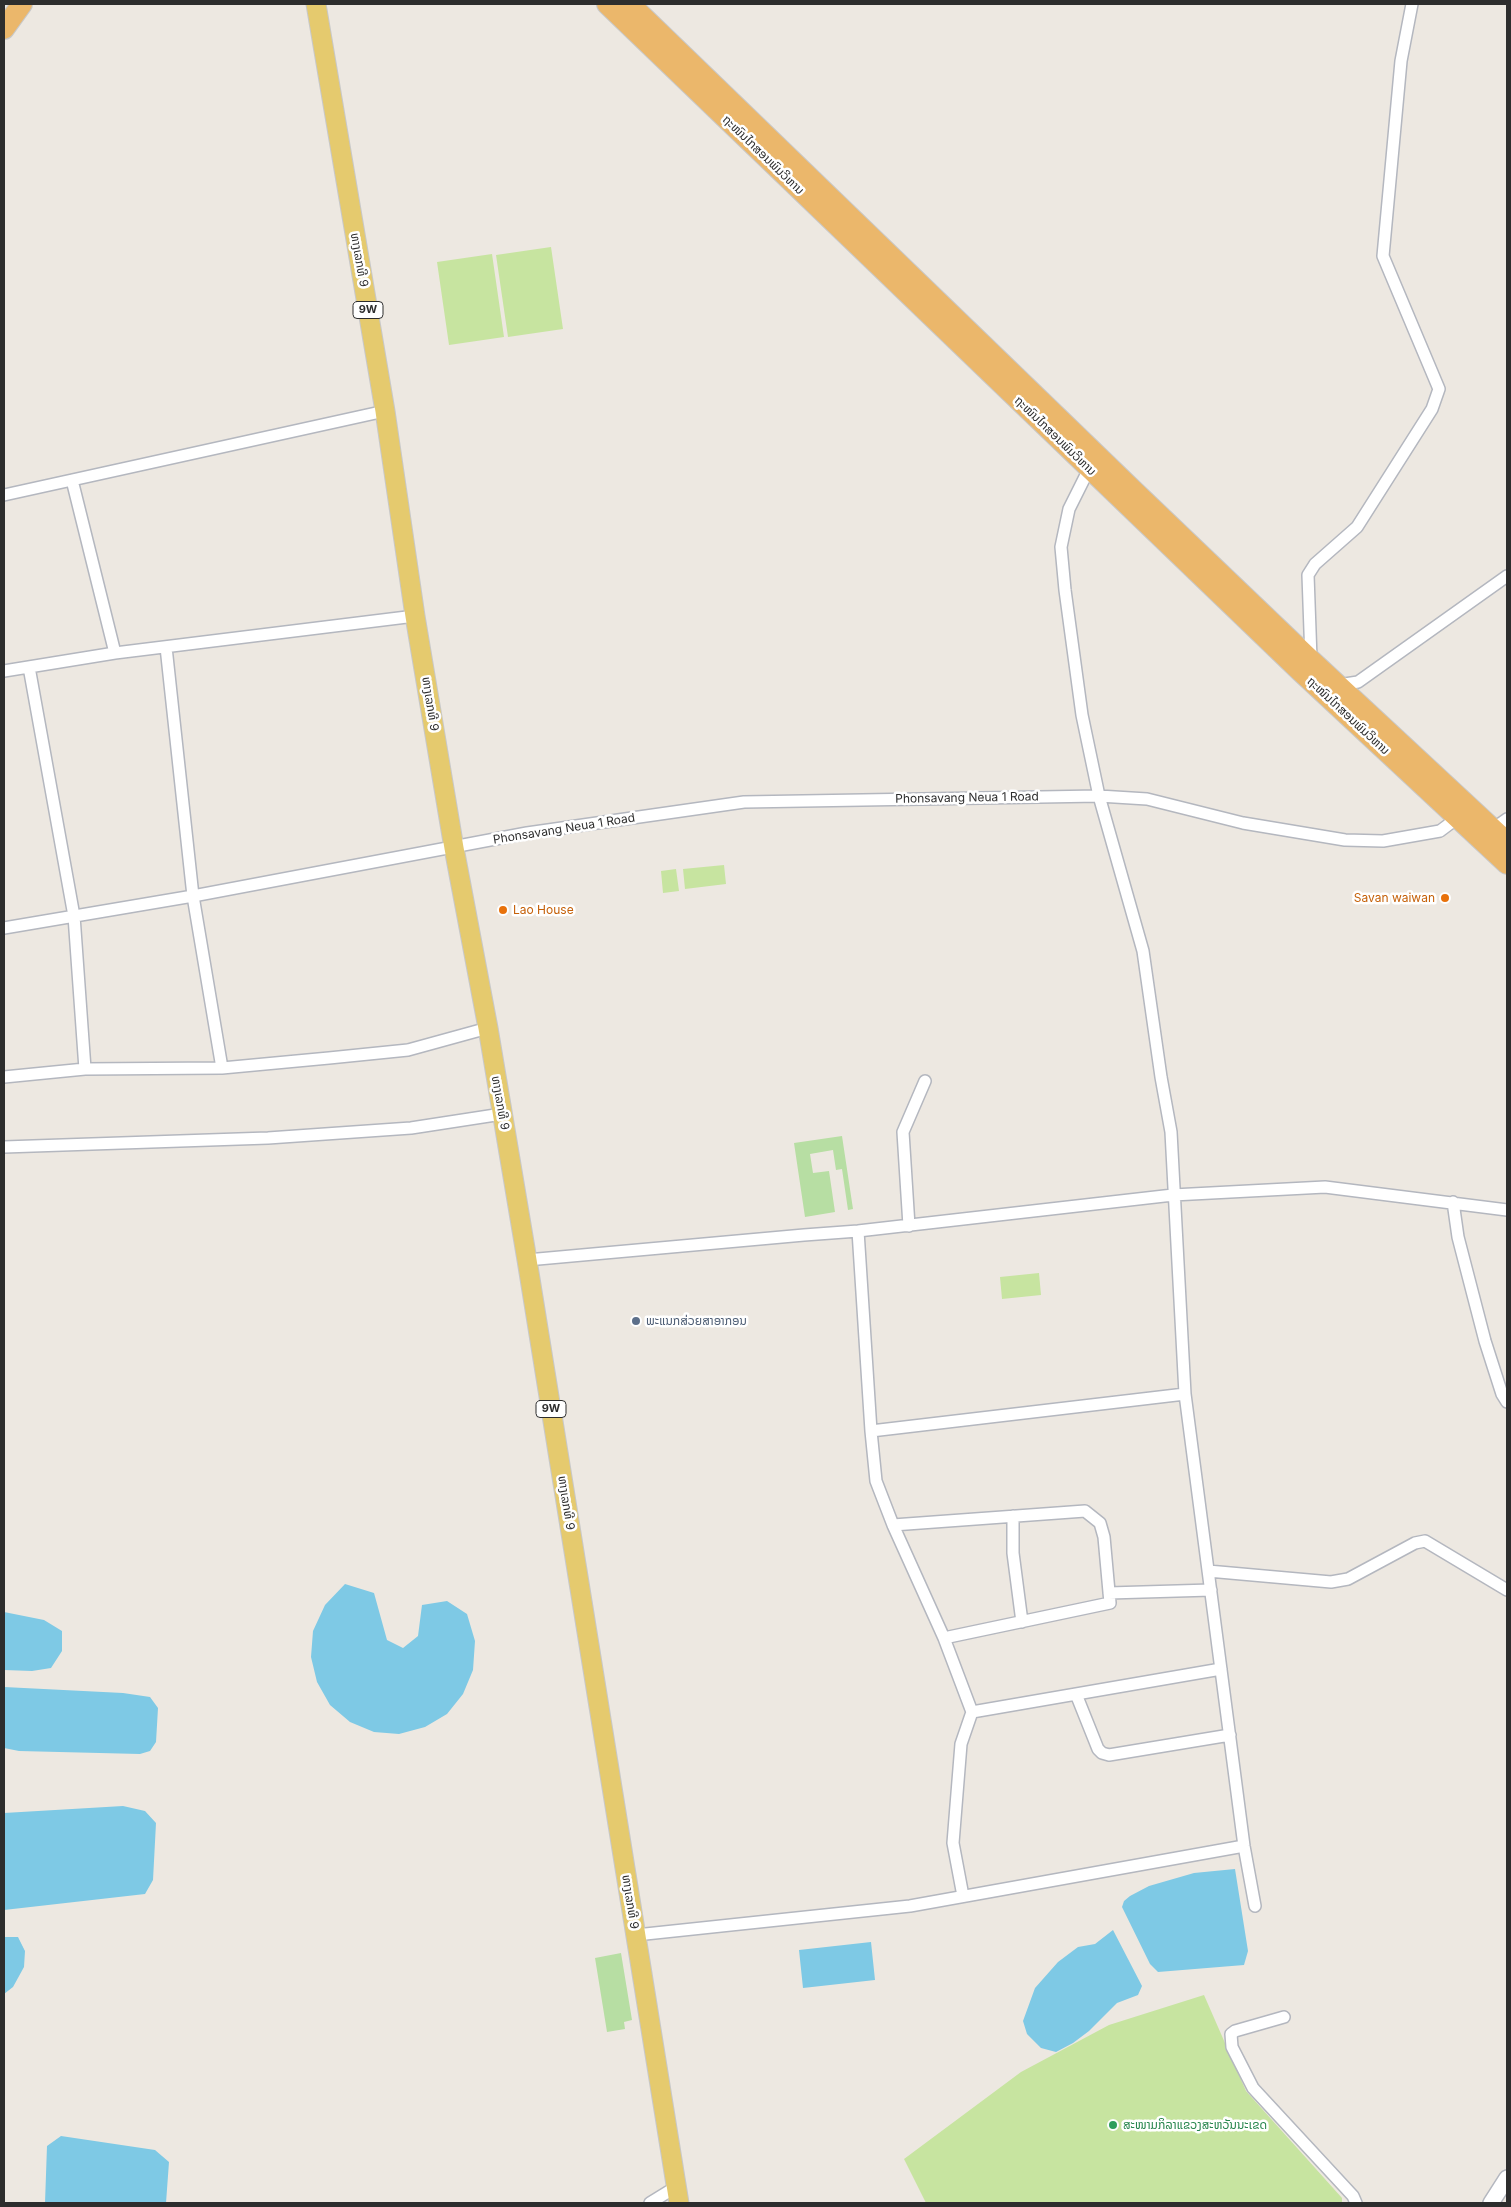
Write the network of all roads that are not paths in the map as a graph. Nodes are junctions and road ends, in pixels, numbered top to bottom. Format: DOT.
graph roads {
  1 [pos="22,4"];
  2 [pos="316,4"];
  3 [pos="607,4"];
  4 [pos="630,4"];
  5 [pos="1412,4"];
  6 [pos="4,29"];
  7 [pos="384,412"];
  8 [pos="1089,469"];
  9 [pos="72,480"];
  10 [pos="4,495"];
  11 [pos="1507,576"];
  12 [pos="415,616"];
  13 [pos="166,647"];
  14 [pos="115,653"];
  15 [pos="1311,660"];
  16 [pos="29,667"];
  17 [pos="4,670"];
  18 [pos="1338,685"];
  19 [pos="1099,796"];
  20 [pos="1463,813"];
  21 [pos="1502,830"];
  22 [pos="454,848"];
  23 [pos="1507,864"];
  24 [pos="193,896"];
  25 [pos="74,916"];
  26 [pos="4,928"];
  27 [pos="488,1028"];
  28 [pos="222,1068"];
  29 [pos="85,1069"];
  30 [pos="4,1077"];
  31 [pos="925,1081"];
  32 [pos="502,1114"];
  33 [pos="4,1147"];
  34 [pos="1173,1195"];
  35 [pos="1453,1202"];
  36 [pos="1507,1210"];
  37 [pos="909,1226"];
  38 [pos="858,1232"];
  39 [pos="527,1260"];
  40 [pos="1185,1394"];
  41 [pos="1507,1402"];
  42 [pos="871,1431"];
  43 [pos="1013,1516"];
  44 [pos="893,1525"];
  45 [pos="1208,1571"];
  46 [pos="1211,1590"];
  47 [pos="1507,1590"];
  48 [pos="1109,1592"];
  49 [pos="1022,1622"];
  50 [pos="944,1638"];
  51 [pos="1221,1669"];
  52 [pos="1076,1694"];
  53 [pos="972,1712"];
  54 [pos="1230,1735"];
  55 [pos="1244,1846"];
  56 [pos="963,1896"];
  57 [pos="1255,1906"];
  58 [pos="636,1935"];
  59 [pos="1284,2017"];
  60 [pos="1507,2178"];
  61 [pos="678,2195"];
  62 [pos="650,2203"];
  63 [pos="1356,2203"];
  64 [pos="1491,2203"];
  1 -- 6 [label="highway"];
  2 -- 7 [label="main road, ທາງເລກທີ 9 / 9W"];
  3 -- 8 [label="highway, ຖະໜົນໄກສອນພົມວິຫານ"];
  4 -- 15 [label="highway, ຖະໜົນໄກສອນພົມວິຫານ"];
  5 -- 15 [label="street"];
  7 -- 9 [label="street"];
  7 -- 12 [label="main road, ທາງເລກທີ 9 / 9W"];
  8 -- 19 [label="street"];
  8 -- 20 [label="highway, ຖະໜົນໄກສອນພົມວິຫານ"];
  9 -- 10 [label="street"];
  9 -- 14 [label="street"];
  11 -- 18 [label="street"];
  12 -- 13 [label="street"];
  12 -- 22 [label="main road, ທາງເລກທີ 9 / 9W"];
  13 -- 14 [label="street"];
  13 -- 24 [label="street"];
  14 -- 16 [label="street"];
  15 -- 18 [label="highway, ຖະໜົນໄກສອນພົມວິຫານ"];
  16 -- 17 [label="street"];
  16 -- 25 [label="street"];
  18 -- 20 [label="highway, ຖະໜົນໄກສອນພົມວິຫານ"];
  19 -- 20 [label="street, Phonsavang Neua 1 Road"];
  19 -- 22 [label="street, Phonsavang Neua 1 Road"];
  19 -- 34 [label="street"];
  20 -- 21 [label="highway, ຖະໜົນໄກສອນພົມວິຫານ"];
  20 -- 23 [label="highway, ຖະໜົນໄກສອນພົມວິຫານ"];
  22 -- 24 [label="street, Phonsavang Neua 1 Road"];
  22 -- 27 [label="main road, ທາງເລກທີ 9 / 9W"];
  24 -- 25 [label="street, Phonsavang Neua 1 Road"];
  24 -- 28 [label="street"];
  25 -- 26 [label="street, Phonsavang Neua 1 Road"];
  25 -- 29 [label="street"];
  27 -- 28 [label="street"];
  27 -- 32 [label="main road, ທາງເລກທີ 9 / 9W"];
  28 -- 29 [label="street"];
  29 -- 30 [label="street"];
  31 -- 37 [label="street"];
  32 -- 33 [label="street"];
  32 -- 39 [label="main road, ທາງເລກທີ 9 / 9W"];
  34 -- 35 [label="street"];
  34 -- 37 [label="street"];
  34 -- 40 [label="street"];
  35 -- 36 [label="street"];
  35 -- 41 [label="street"];
  37 -- 38 [label="street"];
  38 -- 39 [label="street"];
  38 -- 42 [label="street"];
  39 -- 58 [label="main road, ທາງເລກທີ 9 / 9W"];
  40 -- 42 [label="street"];
  40 -- 45 [label="street"];
  42 -- 44 [label="street"];
  43 -- 44 [label="street"];
  43 -- 48 [label="street"];
  43 -- 49 [label="street"];
  44 -- 50 [label="street"];
  45 -- 46 [label="street"];
  45 -- 47 [label="street"];
  46 -- 48 [label="street"];
  46 -- 51 [label="street"];
  48 -- 49 [label="street"];
  49 -- 50 [label="street"];
  50 -- 53 [label="street"];
  51 -- 52 [label="street"];
  51 -- 54 [label="street"];
  52 -- 53 [label="street"];
  52 -- 54 [label="street"];
  53 -- 56 [label="street"];
  54 -- 55 [label="street"];
  55 -- 56 [label="street"];
  55 -- 57 [label="street"];
  56 -- 58 [label="street"];
  58 -- 61 [label="main road, ທາງເລກທີ 9 / 9W"];
  59 -- 63 [label="street"];
  60 -- 64 [label="street"];
  61 -- 62 [label="street"];
}
